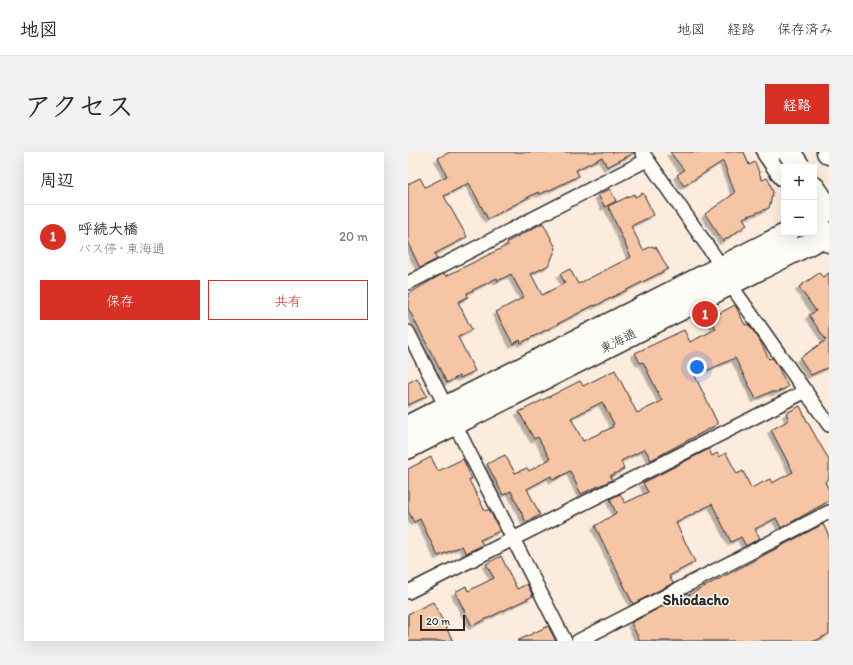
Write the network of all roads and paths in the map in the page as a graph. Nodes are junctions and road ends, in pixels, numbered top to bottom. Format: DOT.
graph roads {
  1 [pos="768,152"];
  2 [pos="789,152"];
  3 [pos="793,152"];
  4 [pos="644,156"];
  5 [pos="797,164"];
  6 [pos="798,164"];
  7 [pos="781,171"];
  8 [pos="817,193"];
  9 [pos="829,211"];
  10 [pos="821,228"];
  11 [pos="784,236"];
  12 [pos="726,276"];
  13 [pos="408,283"];
  14 [pos="408,332"];
  15 [pos="806,391"];
  16 [pos="451,415"];
  17 [pos="829,424"];
  18 [pos="408,426"];
  19 [pos="408,448"];
  20 [pos="829,512"];
  21 [pos="514,539"];
  22 [pos="408,592"];
  23 [pos="565,641"];
  24 [pos="578,641"];
  1 -- 7 [label="highway"];
  2 -- 5 [label="highway, bridge"];
  3 -- 6 [label="highway"];
  4 -- 12 [label="street"];
  4 -- 13 [label="street"];
  8 -- 9 [label="highway"];
  9 -- 10 [label="main road, 東海通"];
  10 -- 12 [label="main road, 東海通"];
  11 -- 12 [label="main road, 東海通"];
  12 -- 15 [label="street"];
  12 -- 16 [label="main road, 東海通"];
  14 -- 16 [label="street"];
  15 -- 17 [label="street"];
  15 -- 21 [label="street"];
  16 -- 18 [label="main road, 東海通"];
  16 -- 19 [label="main road, 東海通"];
  16 -- 21 [label="street"];
  20 -- 24 [label="street"];
  21 -- 22 [label="street"];
  21 -- 23 [label="street"];
}
